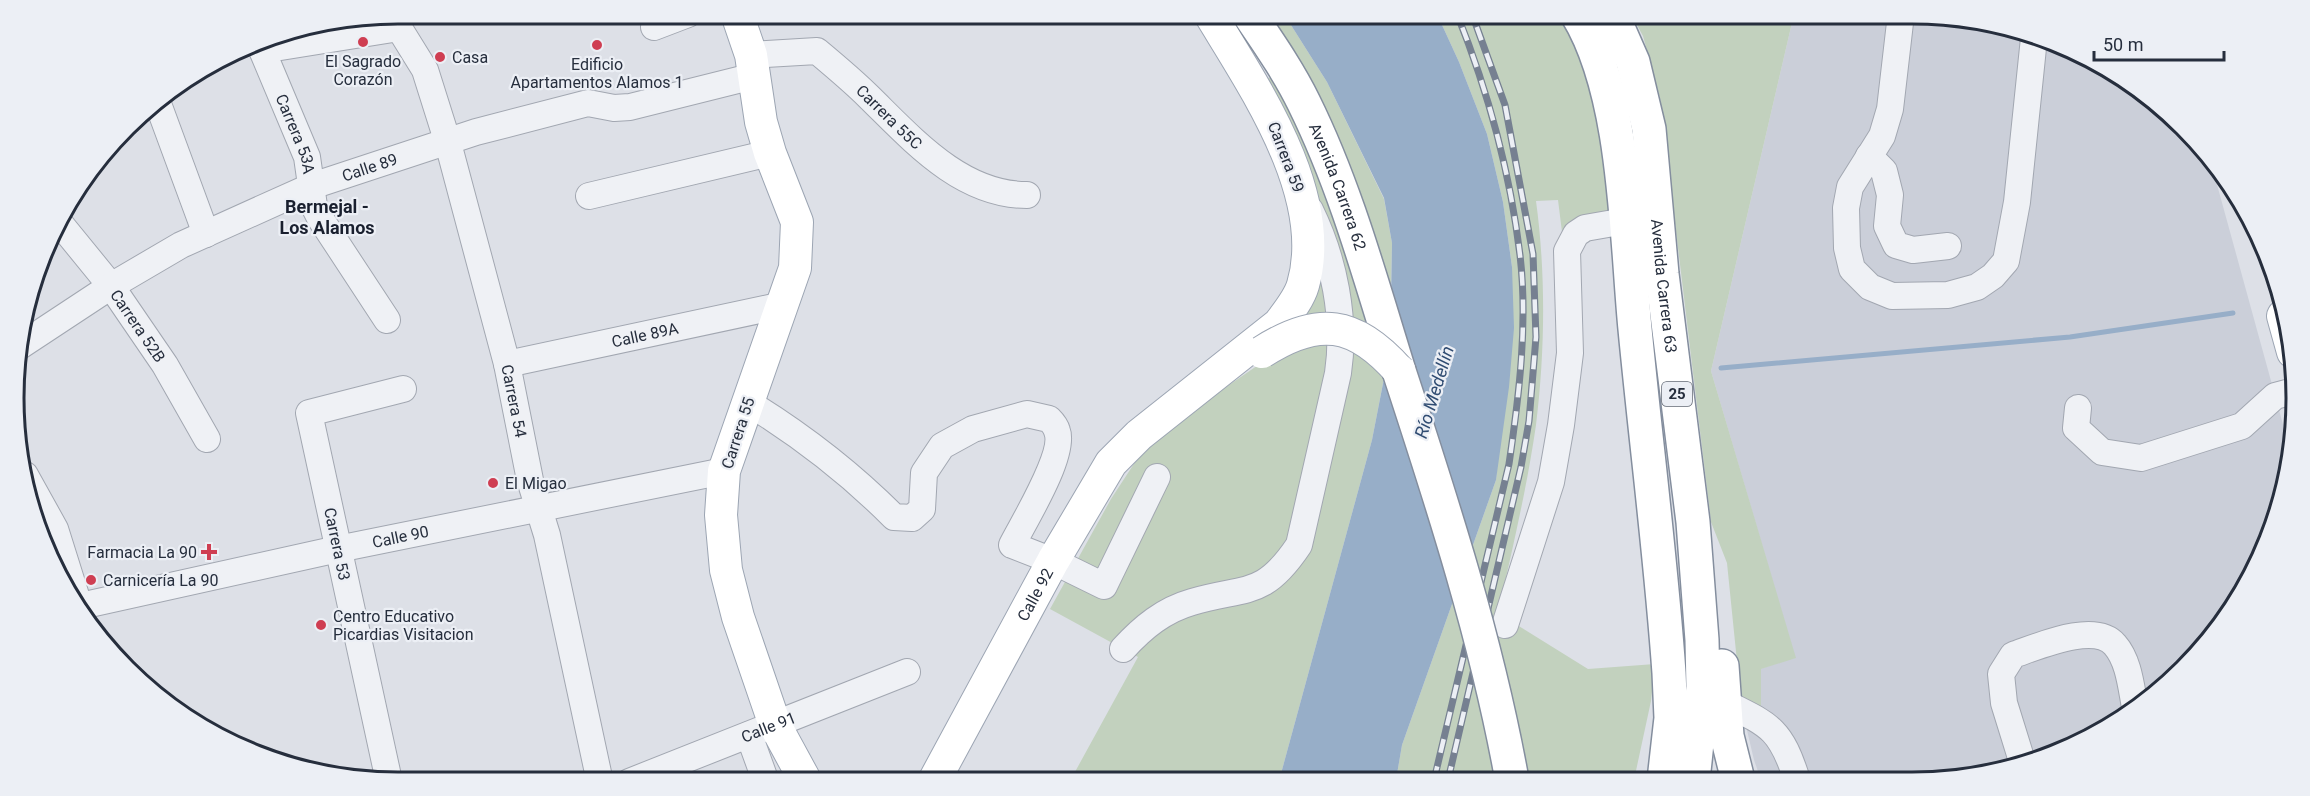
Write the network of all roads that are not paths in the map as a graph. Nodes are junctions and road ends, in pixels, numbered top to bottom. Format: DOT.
graph roads {
  1 [pos="662,24"];
  2 [pos="740,24"];
  3 [pos="1216,24"];
  4 [pos="1255,24"];
  5 [pos="1582,24"];
  6 [pos="1616,24"];
  7 [pos="1900,24"];
  8 [pos="654,27"];
  9 [pos="284,42"];
  10 [pos="2033,44"];
  11 [pos="263,49"];
  12 [pos="752,66"];
  13 [pos="160,109"];
  14 [pos="448,143"];
  15 [pos="770,153"];
  16 [pos="1869,156"];
  17 [pos="312,186"];
  18 [pos="1299,188"];
  19 [pos="1027,195"];
  20 [pos="589,196"];
  21 [pos="1625,221"];
  22 [pos="65,229"];
  23 [pos="206,234"];
  24 [pos="1948,246"];
  25 [pos="111,286"];
  26 [pos="1298,296"];
  27 [pos="783,305"];
  28 [pos="1338,307"];
  29 [pos="387,321"];
  30 [pos="28,340"];
  31 [pos="1262,345"];
  32 [pos="507,364"];
  33 [pos="1399,371"];
  34 [pos="403,389"];
  35 [pos="2286,393"];
  36 [pos="747,402"];
  37 [pos="2078,408"];
  38 [pos="207,439"];
  39 [pos="724,471"];
  40 [pos="1157,477"];
  41 [pos="38,497"];
  42 [pos="540,510"];
  43 [pos="1693,522"];
  44 [pos="339,549"];
  45 [pos="1053,561"];
  46 [pos="70,576"];
  47 [pos="88,607"];
  48 [pos="1505,625"];
  49 [pos="1123,649"];
  50 [pos="907,672"];
  51 [pos="2133,700"];
  52 [pos="1725,703"];
  53 [pos="762,730"];
  54 [pos="2020,756"];
  55 [pos="387,772"];
  56 [pos="598,772"];
  57 [pos="655,772"];
  58 [pos="765,772"];
  59 [pos="798,772"];
  60 [pos="939,772"];
  61 [pos="1510,772"];
  62 [pos="1663,772"];
  63 [pos="1694,772"];
  64 [pos="1736,772"];
  65 [pos="1794,772"];
  1 -- 8 [label="street"];
  2 -- 12 [label="main road, Carrera 55"];
  3 -- 18 [label="main road, Carrera 59"];
  4 -- 33 [label="highway, Avenida Carrera 62"];
  5 -- 21 [label="highway, Avenida Carrera 63 / 25"];
  6 -- 43 [label="highway, Avenida Carrera 63 / 25"];
  7 -- 16 [label="street"];
  9 -- 14 [label="street, Carrera 54"];
  10 -- 16 [label="street"];
  11 -- 17 [label="street, Carrera 53A"];
  12 -- 14 [label="street, Calle 89"];
  12 -- 15 [label="main road, Carrera 55"];
  12 -- 19 [label="street, Carrera 55C"];
  13 -- 23 [label="street"];
  14 -- 17 [label="street, Calle 89"];
  14 -- 32 [label="street, Carrera 54"];
  15 -- 20 [label="street"];
  15 -- 27 [label="main road, Carrera 55"];
  16 -- 24 [label="street"];
  17 -- 23 [label="street, Calle 89"];
  17 -- 29 [label="street, Carrera 53A"];
  18 -- 26 [label="main road, Carrera 59"];
  18 -- 28 [label="street"];
  21 -- 48 [label="street"];
  21 -- 62 [label="highway, Avenida Carrera 63 / 25"];
  22 -- 25 [label="street, Carrera 52B"];
  23 -- 25 [label="street, Calle 89"];
  25 -- 30 [label="street, Calle 89"];
  25 -- 38 [label="street, Carrera 52B"];
  26 -- 28 [label="street"];
  26 -- 31 [label="main road, Carrera 59"];
  27 -- 32 [label="street, Calle 89A"];
  27 -- 36 [label="main road, Carrera 55"];
  28 -- 49 [label="street"];
  31 -- 33 [label="main road, Calle 92, bridge"];
  31 -- 45 [label="main road, Calle 92"];
  32 -- 42 [label="street, Carrera 54"];
  33 -- 61 [label="highway, bridge"];
  34 -- 44 [label="street, Carrera 53"];
  35 -- 37 [label="street"];
  36 -- 39 [label="main road, Carrera 55"];
  36 -- 45 [label="street"];
  39 -- 42 [label="street, Calle 90"];
  39 -- 53 [label="main road, Carrera 55"];
  40 -- 45 [label="street"];
  41 -- 46 [label="street"];
  42 -- 44 [label="street, Calle 90"];
  42 -- 56 [label="street, Carrera 54"];
  43 -- 52 [label="highway"];
  43 -- 63 [label="highway, Avenida Carrera 63 / 25"];
  44 -- 47 [label="street, Calle 90"];
  44 -- 55 [label="street, Carrera 53"];
  45 -- 60 [label="main road, Calle 92"];
  50 -- 53 [label="street, Calle 91"];
  51 -- 54 [label="street"];
  52 -- 64 [label="highway"];
  52 -- 65 [label="street"];
  53 -- 57 [label="street, Calle 91"];
  53 -- 58 [label="street"];
  53 -- 59 [label="main road, Carrera 55"];
}
